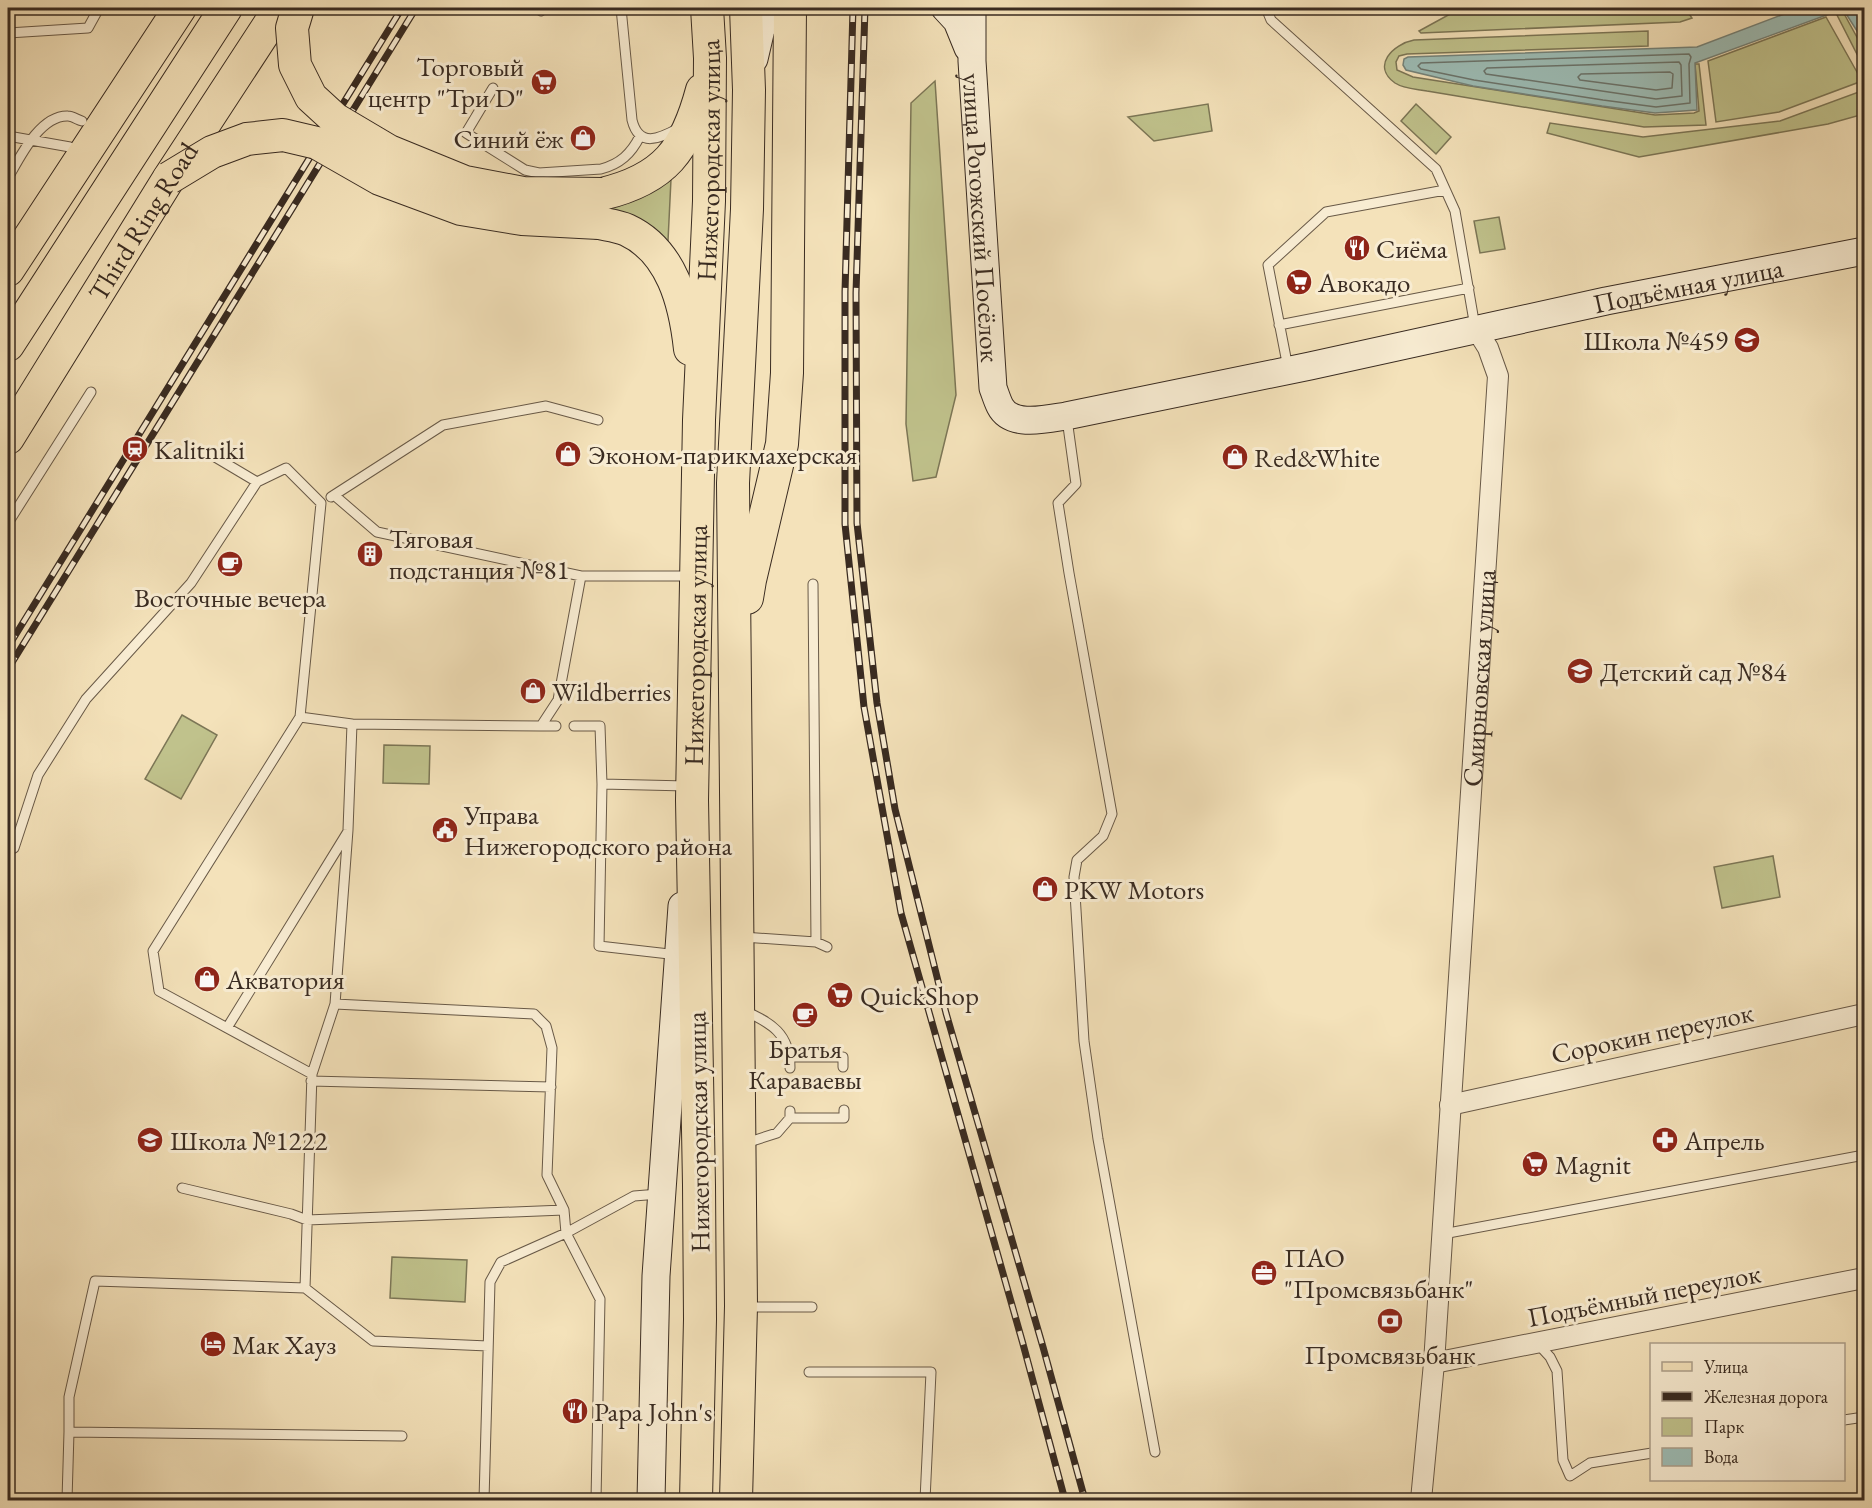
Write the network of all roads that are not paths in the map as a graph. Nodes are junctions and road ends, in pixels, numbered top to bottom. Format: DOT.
graph roads {
  1 [pos="99,8"];
  2 [pos="180,8"];
  3 [pos="226,8"];
  4 [pos="280,8"];
  5 [pos="298,8"];
  6 [pos="621,8"];
  7 [pos="707,8"];
  8 [pos="746,8"];
  9 [pos="774,8"];
  10 [pos="790,8"];
  11 [pos="945,8"];
  12 [pos="972,8"];
  13 [pos="1266,8"];
  14 [pos="8,33"];
  15 [pos="710,57"];
  16 [pos="972,61"];
  17 [pos="493,88"];
  18 [pos="749,90"];
  19 [pos="695,116"];
  20 [pos="82,121"];
  21 [pos="8,136"];
  22 [pos="640,136"];
  23 [pos="31,140"];
  24 [pos="70,147"];
  25 [pos="8,178"];
  26 [pos="169,178"];
  27 [pos="1445,190"];
  28 [pos="601,209"];
  29 [pos="1864,251"];
  30 [pos="8,270"];
  31 [pos="1469,288"];
  32 [pos="1279,325"];
  33 [pos="1476,329"];
  34 [pos="8,345"];
  35 [pos="1288,370"];
  36 [pos="91,392"];
  37 [pos="1066,416"];
  38 [pos="598,420"];
  39 [pos="699,420"];
  40 [pos="8,438"];
  41 [pos="215,457"];
  42 [pos="257,482"];
  43 [pos="334,495"];
  44 [pos="321,503"];
  45 [pos="8,523"];
  46 [pos="581,576"];
  47 [pos="695,576"];
  48 [pos="813,584"];
  49 [pos="735,694"];
  50 [pos="300,717"];
  51 [pos="352,724"];
  52 [pos="541,726"];
  53 [pos="556,726"];
  54 [pos="574,726"];
  55 [pos="602,784"];
  56 [pos="692,793"];
  57 [pos="348,831"];
  58 [pos="8,851"];
  59 [pos="737,937"];
  60 [pos="816,942"];
  61 [pos="827,948"];
  62 [pos="678,955"];
  63 [pos="335,1004"];
  64 [pos="738,1008"];
  65 [pos="1864,1014"];
  66 [pos="227,1028"];
  67 [pos="790,1057"];
  68 [pos="818,1057"];
  69 [pos="818,1067"];
  70 [pos="843,1067"];
  71 [pos="790,1068"];
  72 [pos="311,1078"];
  73 [pos="551,1087"];
  74 [pos="1450,1105"];
  75 [pos="844,1110"];
  76 [pos="740,1145"];
  77 [pos="1864,1155"];
  78 [pos="182,1188"];
  79 [pos="661,1194"];
  80 [pos="564,1210"];
  81 [pos="307,1220"];
  82 [pos="566,1233"];
  83 [pos="1443,1234"];
  84 [pos="1864,1278"];
  85 [pos="305,1288"];
  86 [pos="741,1306"];
  87 [pos="812,1307"];
  88 [pos="1538,1344"];
  89 [pos="488,1346"];
  90 [pos="1434,1363"];
  91 [pos="808,1372"];
  92 [pos="1864,1417"];
  93 [pos="1845,1420"];
  94 [pos="69,1432"];
  95 [pos="402,1437"];
  96 [pos="1155,1452"];
  97 [pos="1650,1453"];
  98 [pos="67,1500"];
  99 [pos="484,1500"];
  100 [pos="596,1500"];
  101 [pos="651,1500"];
  102 [pos="696,1500"];
  103 [pos="736,1500"];
  104 [pos="925,1500"];
  105 [pos="1421,1500"];
  1 -- 14 [label="lane"];
  2 -- 30 [label="main road"];
  3 -- 34 [label="main road, Third Ring Road"];
  4 -- 26 [label="main road, Third Ring Road"];
  5 -- 28 [label="main road, bridge"];
  6 -- 22 [label="lane"];
  7 -- 15 [label="main road, Нижегородская улица"];
  8 -- 18 [label="main road, Нижегородская улица"];
  9 -- 18 [label="street"];
  10 -- 49 [label="main road"];
  11 -- 16 [label="street"];
  12 -- 16 [label="street, улица Рогожский Посёлок"];
  13 -- 27 [label="lane"];
  15 -- 19 [label="main road"];
  15 -- 39 [label="main road, Нижегородская улица"];
  16 -- 37 [label="street, улица Рогожский Посёлок"];
  17 -- 22 [label="lane"];
  18 -- 49 [label="main road, Нижегородская улица"];
  19 -- 22 [label="lane"];
  19 -- 28 [label="main road"];
  20 -- 23 [label="lane"];
  21 -- 23 [label="lane"];
  23 -- 24 [label="lane"];
  23 -- 25 [label="lane"];
  26 -- 28 [label="main road, bridge"];
  26 -- 40 [label="main road, Third Ring Road"];
  27 -- 31 [label="lane"];
  27 -- 32 [label="lane"];
  28 -- 39 [label="main road"];
  29 -- 33 [label="street, Подъёмная улица"];
  31 -- 32 [label="lane"];
  31 -- 33 [label="lane"];
  32 -- 35 [label="lane"];
  33 -- 35 [label="street"];
  33 -- 74 [label="street, Смирновская улица"];
  35 -- 37 [label="street"];
  36 -- 45 [label="lane"];
  37 -- 96 [label="lane"];
  38 -- 43 [label="lane"];
  39 -- 47 [label="main road, Нижегородская улица"];
  41 -- 42 [label="lane"];
  42 -- 44 [label="lane"];
  42 -- 58 [label="lane"];
  43 -- 44 [label="lane"];
  43 -- 46 [label="lane"];
  44 -- 50 [label="lane"];
  46 -- 47 [label="lane"];
  46 -- 52 [label="lane"];
  47 -- 56 [label="main road, Нижегородская улица"];
  48 -- 60 [label="lane"];
  49 -- 59 [label="main road, Нижегородская улица"];
  50 -- 51 [label="lane"];
  50 -- 66 [label="lane"];
  51 -- 52 [label="lane"];
  51 -- 57 [label="lane"];
  52 -- 53 [label="lane"];
  54 -- 55 [label="lane"];
  55 -- 56 [label="lane"];
  55 -- 62 [label="lane"];
  56 -- 62 [label="street"];
  56 -- 102 [label="main road, Нижегородская улица"];
  57 -- 63 [label="lane"];
  57 -- 66 [label="lane"];
  59 -- 60 [label="lane"];
  59 -- 64 [label="main road, Нижегородская улица"];
  60 -- 61 [label="lane"];
  62 -- 79 [label="street"];
  63 -- 72 [label="lane"];
  63 -- 73 [label="lane"];
  64 -- 67 [label="lane"];
  64 -- 76 [label="main road, Нижегородская улица"];
  65 -- 74 [label="street, Сорокин переулок"];
  66 -- 72 [label="lane"];
  67 -- 68 [label="lane"];
  67 -- 71 [label="lane"];
  68 -- 69 [label="lane"];
  68 -- 70 [label="lane"];
  72 -- 73 [label="lane"];
  72 -- 81 [label="lane"];
  73 -- 80 [label="lane"];
  74 -- 83 [label="street, Смирновская улица"];
  75 -- 76 [label="lane"];
  76 -- 86 [label="main road, Нижегородская улица"];
  77 -- 83 [label="lane"];
  78 -- 81 [label="lane"];
  79 -- 82 [label="lane"];
  79 -- 101 [label="street"];
  80 -- 81 [label="lane"];
  80 -- 82 [label="lane"];
  81 -- 85 [label="lane"];
  82 -- 89 [label="lane"];
  82 -- 100 [label="lane"];
  83 -- 90 [label="street, Смирновская улица"];
  84 -- 88 [label="street, Подъёмный переулок"];
  85 -- 89 [label="lane"];
  85 -- 94 [label="lane"];
  86 -- 87 [label="lane"];
  86 -- 103 [label="main road, Нижегородская улица"];
  88 -- 90 [label="street, Подъёмный переулок"];
  88 -- 97 [label="lane"];
  89 -- 99 [label="lane"];
  90 -- 105 [label="street, Смирновская улица"];
  91 -- 104 [label="lane"];
  92 -- 93 [label="lane"];
  94 -- 95 [label="lane"];
  94 -- 98 [label="lane"];
}
